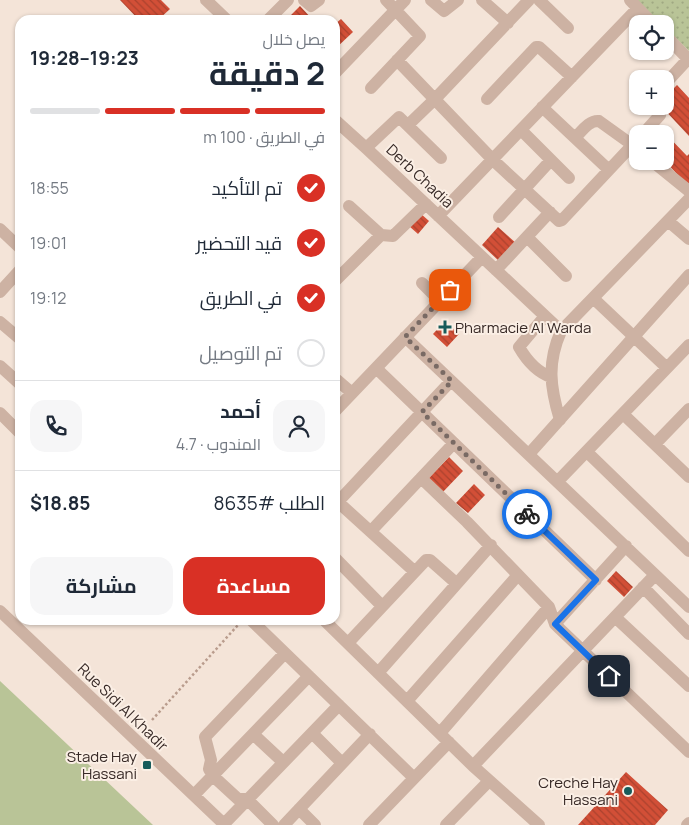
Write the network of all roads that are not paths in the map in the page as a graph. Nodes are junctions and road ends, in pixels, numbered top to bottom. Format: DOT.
graph roads {
  1 [pos="206,0"];
  2 [pos="288,0"];
  3 [pos="304,0"];
  4 [pos="319,0"];
  5 [pos="386,0"];
  6 [pos="405,0"];
  7 [pos="431,0"];
  8 [pos="458,0"];
  9 [pos="482,0"];
  10 [pos="529,0"];
  11 [pos="539,0"];
  12 [pos="634,4"];
  13 [pos="396,10"];
  14 [pos="222,15"];
  15 [pos="273,15"];
  16 [pos="645,15"];
  17 [pos="508,23"];
  18 [pos="568,28"];
  19 [pos="674,45"];
  20 [pos="689,59"];
  21 [pos="397,60"];
  22 [pos="340,68"];
  23 [pos="674,75"];
  24 [pos="572,76"];
  25 [pos="370,88"];
  26 [pos="435,99"];
  27 [pos="487,99"];
  28 [pos="542,107"];
  29 [pos="660,115"];
  30 [pos="408,125"];
  31 [pos="651,125"];
  32 [pos="340,128"];
  33 [pos="521,130"];
  34 [pos="575,138"];
  35 [pos="629,140"];
  36 [pos="366,148"];
  37 [pos="629,150"];
  38 [pos="441,158"];
  39 [pos="493,160"];
  40 [pos="551,160"];
  41 [pos="608,170"];
  42 [pos="663,170"];
  43 [pos="570,178"];
  44 [pos="525,189"];
  45 [pos="689,191"];
  46 [pos="689,199"];
  47 [pos="426,204"];
  48 [pos="349,206"];
  49 [pos="550,212"];
  50 [pos="438,216"];
  51 [pos="499,217"];
  52 [pos="668,221"];
  53 [pos="0,229"];
  54 [pos="381,235"];
  55 [pos="527,236"];
  56 [pos="689,239"];
  57 [pos="15,243"];
  58 [pos="482,257"];
  59 [pos="496,270"];
  60 [pos="689,275"];
  61 [pos="15,276"];
  62 [pos="340,276"];
  63 [pos="566,276"];
  64 [pos="422,283"];
  65 [pos="0,292"];
  66 [pos="594,298"];
  67 [pos="440,301"];
  68 [pos="545,316"];
  69 [pos="0,322"];
  70 [pos="561,331"];
  71 [pos="15,336"];
  72 [pos="405,337"];
  73 [pos="634,337"];
  74 [pos="689,344"];
  75 [pos="0,366"];
  76 [pos="376,368"];
  77 [pos="667,368"];
  78 [pos="551,377"];
  79 [pos="15,380"];
  80 [pos="452,381"];
  81 [pos="340,383"];
  82 [pos="352,393"];
  83 [pos="340,406"];
  84 [pos="689,409"];
  85 [pos="422,412"];
  86 [pos="0,413"];
  87 [pos="624,414"];
  88 [pos="560,420"];
  89 [pos="15,428"];
  90 [pos="454,443"];
  91 [pos="656,444"];
  92 [pos="587,452"];
  93 [pos="529,454"];
  94 [pos="689,477"];
  95 [pos="421,478"];
  96 [pos="558,481"];
  97 [pos="340,500"];
  98 [pos="340,507"];
  99 [pos="371,531"];
  100 [pos="491,545"];
  101 [pos="626,546"];
  102 [pos="689,551"];
  103 [pos="340,563"];
  104 [pos="414,571"];
  105 [pos="518,575"];
  106 [pos="655,575"];
  107 [pos="596,580"];
  108 [pos="456,583"];
  109 [pos="643,587"];
  110 [pos="382,606"];
  111 [pos="549,607"];
  112 [pos="689,607"];
  113 [pos="0,611"];
  114 [pos="615,617"];
  115 [pos="555,624"];
  116 [pos="256,625"];
  117 [pos="329,625"];
  118 [pos="687,628"];
  119 [pos="348,643"];
  120 [pos="583,651"];
  121 [pos="285,653"];
  122 [pos="378,673"];
  123 [pos="309,676"];
  124 [pos="689,686"];
  125 [pos="407,701"];
  126 [pos="339,705"];
  127 [pos="312,733"];
  128 [pos="253,734"];
  129 [pos="370,734"];
  130 [pos="444,738"];
  131 [pos="689,752"];
  132 [pos="283,762"];
  133 [pos="342,763"];
  134 [pos="473,766"];
  135 [pos="213,776"];
  136 [pos="414,778"];
  137 [pos="490,781"];
  138 [pos="194,795"];
  139 [pos="247,798"];
  140 [pos="299,809"];
  141 [pos="224,824"];
  142 [pos="273,825"];
  143 [pos="284,825"];
  144 [pos="315,825"];
  145 [pos="369,825"];
  146 [pos="446,825"];
  147 [pos="539,825"];
  1 -- 14 [label="street"];
  2 -- 15 [label="street"];
  3 -- 4 [label="street"];
  5 -- 13 [label="street"];
  6 -- 13 [label="street"];
  7 -- 8 [label="street"];
  9 -- 17 [label="street"];
  10 -- 17 [label="street"];
  11 -- 18 [label="street"];
  12 -- 16 [label="street"];
  12 -- 24 [label="street"];
  13 -- 21 [label="street"];
  13 -- 22 [label="street"];
  17 -- 26 [label="street"];
  19 -- 20 [label="street"];
  20 -- 23 [label="street"];
  21 -- 25 [label="street"];
  21 -- 26 [label="street"];
  24 -- 27 [label="street"];
  24 -- 28 [label="street"];
  26 -- 30 [label="street"];
  26 -- 39 [label="street"];
  28 -- 33 [label="street"];
  28 -- 34 [label="street"];
  29 -- 31 [label="street"];
  30 -- 36 [label="street"];
  30 -- 38 [label="street"];
  32 -- 36 [label="street, Derb Chadia"];
  33 -- 39 [label="street"];
  33 -- 40 [label="street"];
  34 -- 35 [label="street"];
  34 -- 41 [label="street"];
  36 -- 47 [label="street, Derb Chadia"];
  37 -- 41 [label="street"];
  39 -- 44 [label="street"];
  39 -- 50 [label="street"];
  40 -- 43 [label="street"];
  40 -- 44 [label="street"];
  41 -- 49 [label="street"];
  42 -- 45 [label="street"];
  44 -- 49 [label="street"];
  44 -- 51 [label="street"];
  46 -- 52 [label="street"];
  47 -- 50 [label="street, Derb Chadia"];
  47 -- 54 [label="street"];
  48 -- 54 [label="street"];
  49 -- 55 [label="street"];
  50 -- 58 [label="street, Derb Chadia"];
  52 -- 56 [label="street"];
  52 -- 66 [label="street"];
  53 -- 57 [label="street"];
  54 -- 62 [label="street"];
  55 -- 59 [label="street"];
  55 -- 63 [label="street"];
  58 -- 59 [label="street, Derb Chadia"];
  58 -- 67 [label="street"];
  59 -- 68 [label="street, Derb Chadia"];
  60 -- 73 [label="street"];
  61 -- 65 [label="street"];
  64 -- 67 [label="street"];
  66 -- 70 [label="street"];
  66 -- 73 [label="street"];
  67 -- 72 [label="street"];
  68 -- 70 [label="street, Derb Chadia"];
  68 -- 78 [label="street"];
  69 -- 71 [label="street"];
  70 -- 78 [label="street"];
  72 -- 76 [label="street"];
  72 -- 80 [label="street"];
  73 -- 77 [label="street"];
  73 -- 88 [label="street"];
  74 -- 77 [label="street"];
  75 -- 79 [label="street"];
  76 -- 82 [label="street"];
  76 -- 85 [label="street"];
  77 -- 87 [label="street"];
  78 -- 88 [label="street"];
  80 -- 85 [label="street"];
  80 -- 93 [label="street"];
  81 -- 82 [label="street"];
  82 -- 83 [label="street"];
  84 -- 91 [label="street"];
  85 -- 90 [label="street"];
  85 -- 97 [label="street"];
  86 -- 89 [label="street"];
  87 -- 91 [label="street"];
  87 -- 92 [label="street"];
  88 -- 93 [label="street"];
  90 -- 95 [label="street"];
  90 -- 107 [label="street"];
  91 -- 94 [label="street"];
  92 -- 96 [label="street"];
  92 -- 102 [label="street"];
  93 -- 96 [label="street"];
  95 -- 99 [label="street"];
  95 -- 100 [label="street"];
  96 -- 101 [label="street"];
  98 -- 99 [label="street"];
  99 -- 104 [label="street"];
  100 -- 105 [label="street"];
  100 -- 108 [label="street"];
  101 -- 106 [label="street"];
  101 -- 107 [label="street"];
  103 -- 110 [label="street"];
  104 -- 108 [label="street"];
  104 -- 110 [label="street"];
  105 -- 111 [label="street"];
  105 -- 125 [label="street"];
  106 -- 109 [label="street"];
  106 -- 112 [label="street"];
  107 -- 115 [label="street"];
  108 -- 122 [label="street"];
  109 -- 114 [label="street"];
  109 -- 118 [label="street"];
  110 -- 119 [label="street"];
  111 -- 115 [label="street"];
  111 -- 130 [label="street"];
  113 -- 138 [label="street, Rue Sidi Al Khadir"];
  114 -- 120 [label="street"];
  114 -- 124 [label="street"];
  115 -- 120 [label="street"];
  116 -- 121 [label="street"];
  117 -- 119 [label="street"];
  119 -- 122 [label="street"];
  120 -- 131 [label="street"];
  120 -- 134 [label="street"];
  121 -- 123 [label="street"];
  121 -- 135 [label="street"];
  122 -- 125 [label="street"];
  123 -- 126 [label="street"];
  123 -- 128 [label="street"];
  125 -- 130 [label="street"];
  126 -- 127 [label="street"];
  126 -- 129 [label="street"];
  127 -- 132 [label="street"];
  127 -- 133 [label="street"];
  128 -- 132 [label="street"];
  128 -- 135 [label="street"];
  129 -- 133 [label="street"];
  129 -- 136 [label="street"];
  130 -- 134 [label="street"];
  130 -- 136 [label="street"];
  132 -- 139 [label="street"];
  133 -- 140 [label="street"];
  134 -- 137 [label="street"];
  135 -- 138 [label="street"];
  135 -- 139 [label="street"];
  136 -- 145 [label="street"];
  137 -- 146 [label="street"];
  137 -- 147 [label="street"];
  138 -- 141 [label="street, Rue Sidi Al Khadir"];
  139 -- 141 [label="street"];
  139 -- 142 [label="street"];
  140 -- 143 [label="street"];
  140 -- 144 [label="street"];
}
